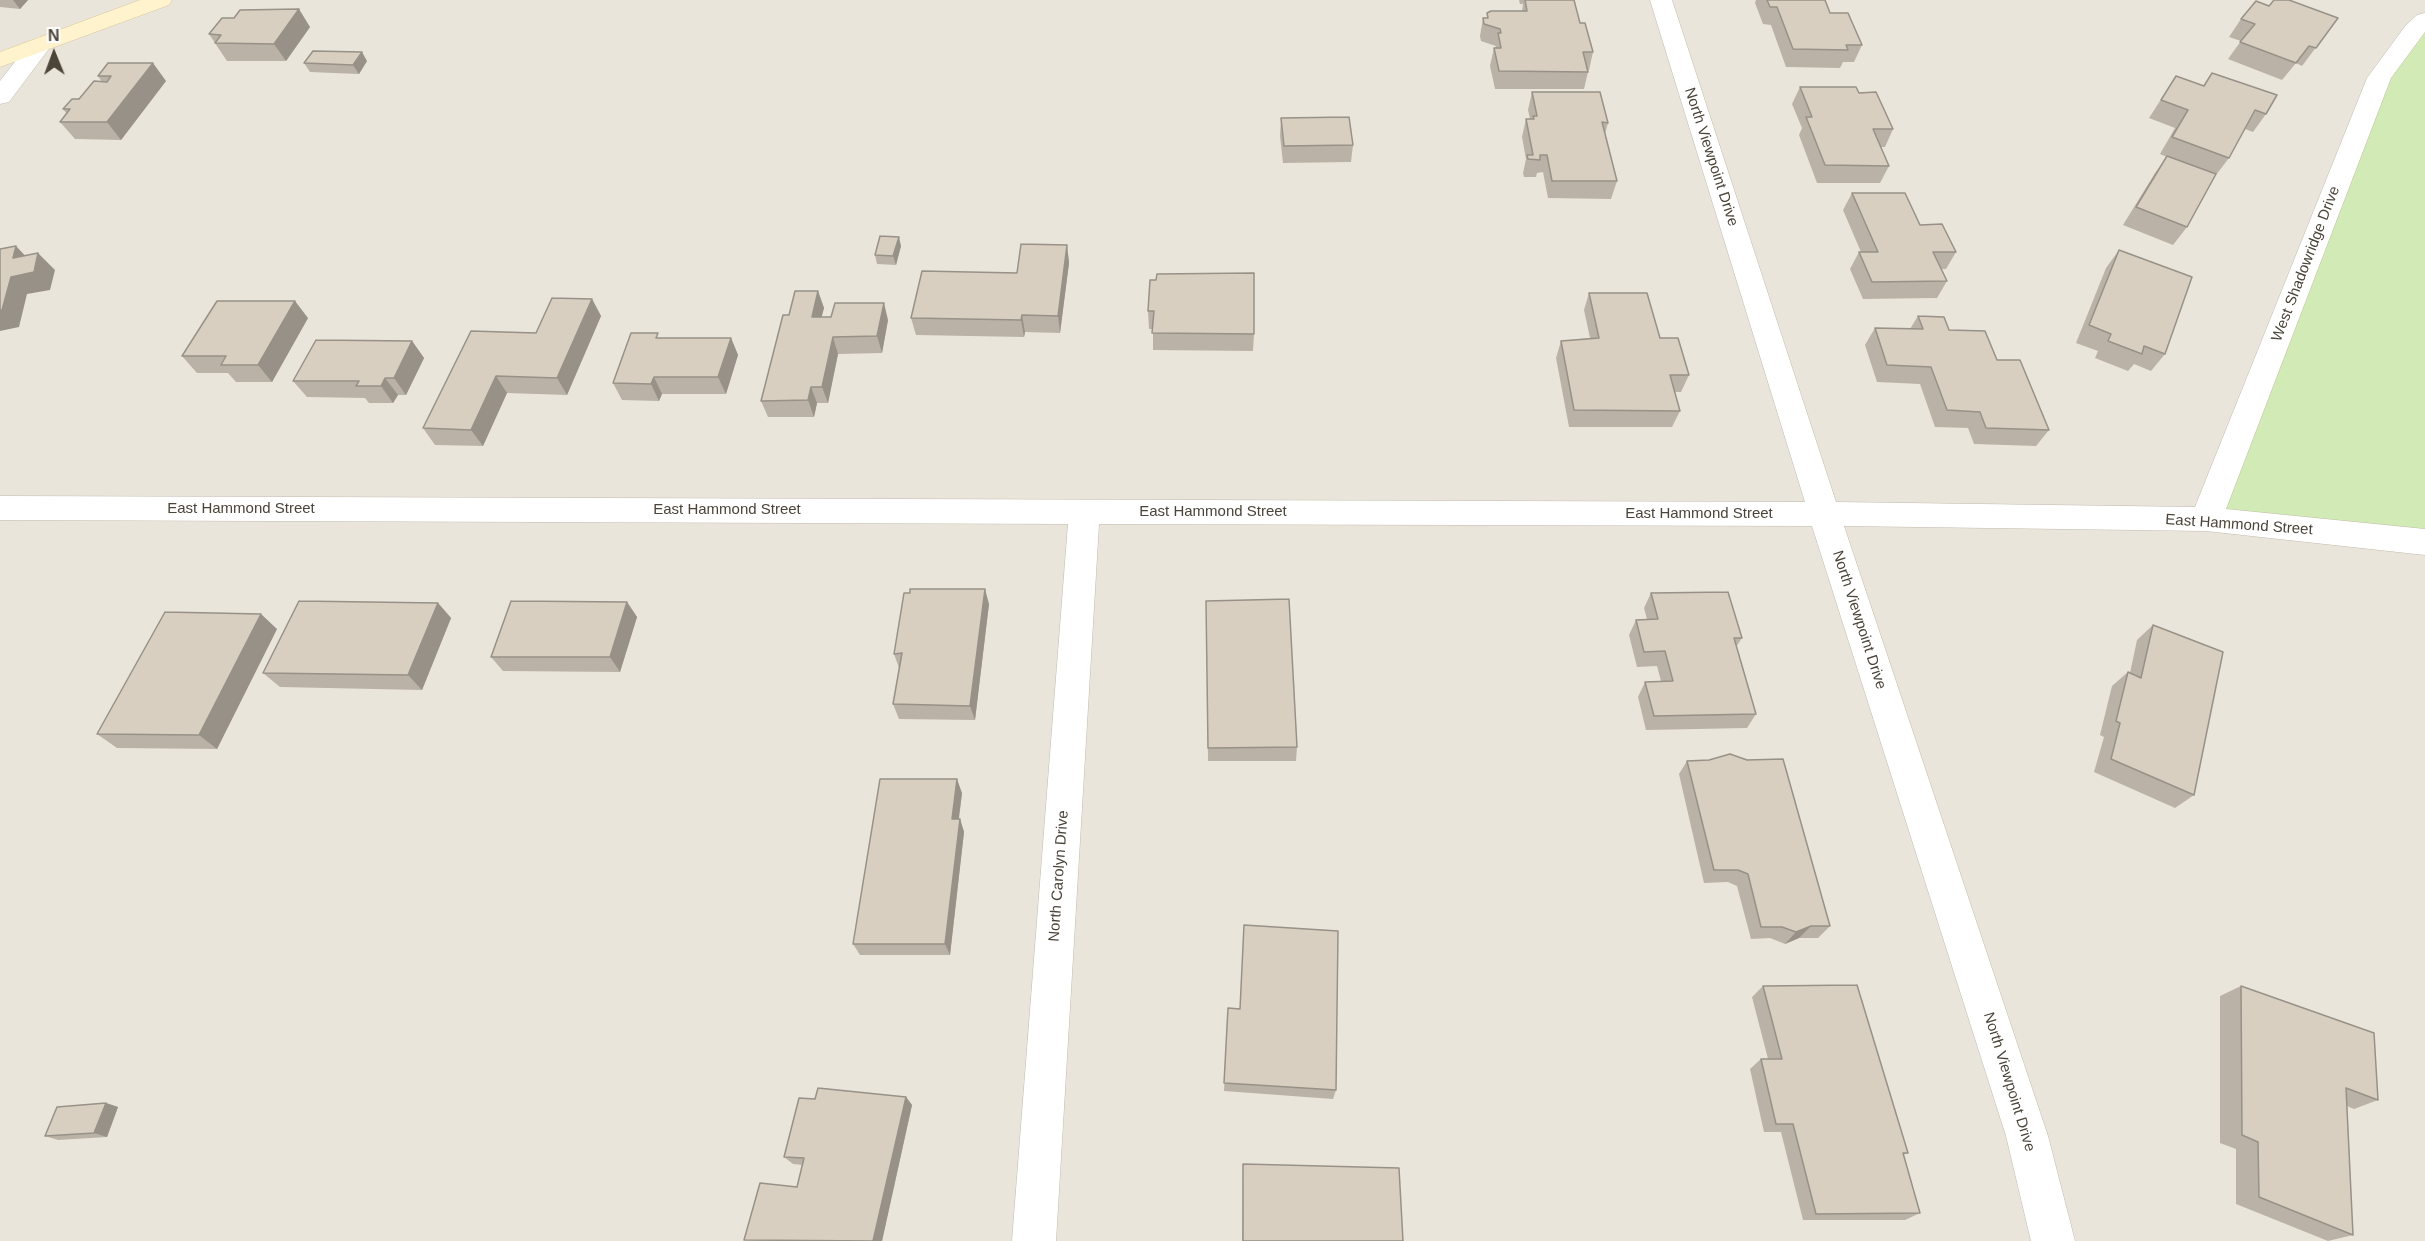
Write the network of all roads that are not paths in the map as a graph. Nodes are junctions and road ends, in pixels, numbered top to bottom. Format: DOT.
graph roads {
  1 [pos="161,0"];
  2 [pos="1661,0"];
  3 [pos="2425,20"];
  4 [pos="39,46"];
  5 [pos="0,60"];
  6 [pos="0,97"];
  7 [pos="0,508"];
  8 [pos="1084,512"];
  9 [pos="1824,514"];
  10 [pos="2206,519"];
  11 [pos="2425,542"];
  12 [pos="1034,1241"];
  13 [pos="2053,1241"];
  1 -- 4 [label="main road"];
  2 -- 9 [label="street, North Viewpoint Drive"];
  3 -- 10 [label="street, West Shadowridge Drive"];
  4 -- 5 [label="main road"];
  4 -- 6 [label="street"];
  7 -- 8 [label="street, East Hammond Street"];
  8 -- 9 [label="street, East Hammond Street"];
  8 -- 12 [label="street, North Carolyn Drive"];
  9 -- 10 [label="street, East Hammond Street"];
  9 -- 13 [label="street, North Viewpoint Drive"];
  10 -- 11 [label="street, East Hammond Street"];
}
